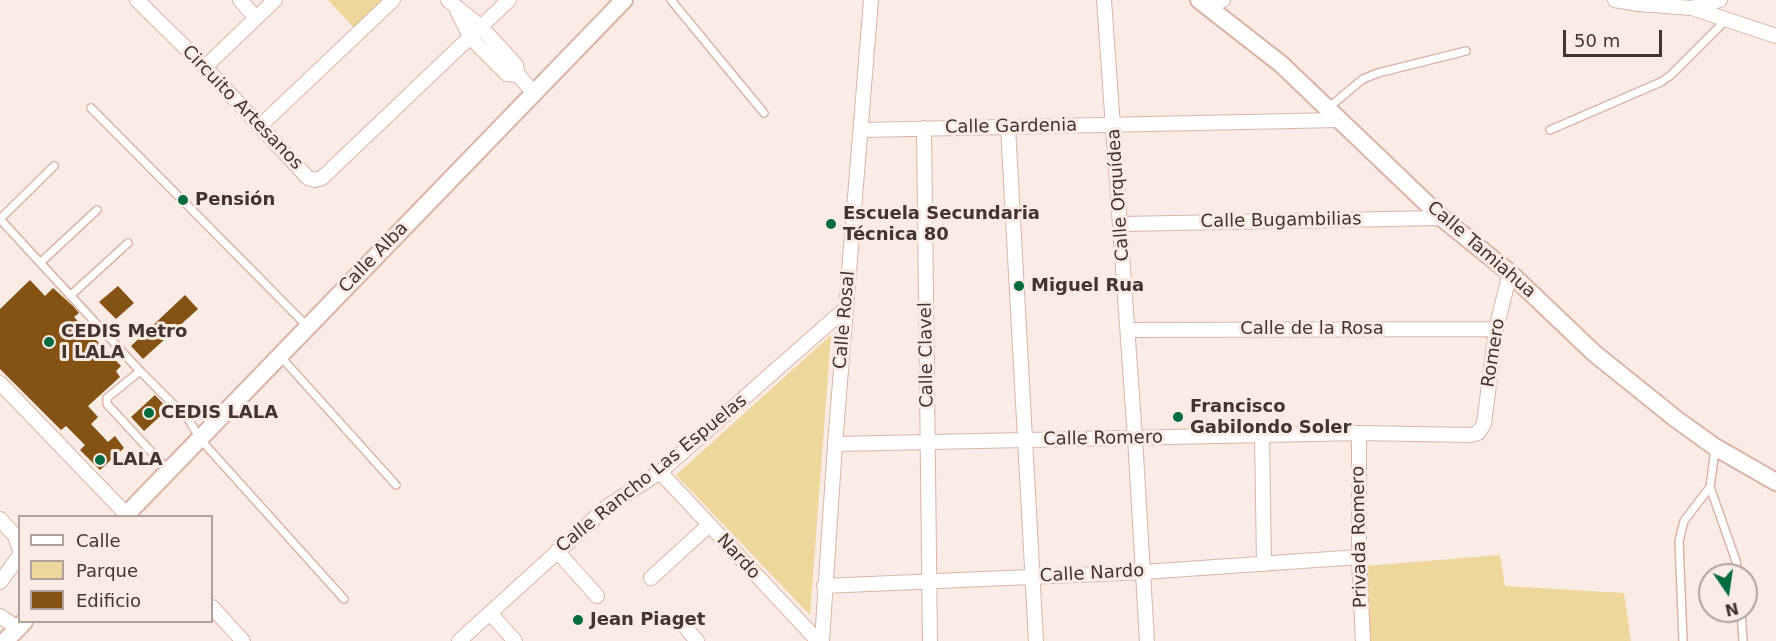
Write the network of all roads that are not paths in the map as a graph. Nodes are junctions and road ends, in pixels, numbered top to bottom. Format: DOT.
graph roads {
  1 [pos="137,0"];
  2 [pos="240,0"];
  3 [pos="275,0"];
  4 [pos="393,0"];
  5 [pos="509,0"];
  6 [pos="624,0"];
  7 [pos="671,0"];
  8 [pos="871,0"];
  9 [pos="1104,0"];
  10 [pos="1615,0"];
  11 [pos="1720,0"];
  12 [pos="1210,2"];
  13 [pos="452,4"];
  14 [pos="1692,8"];
  15 [pos="256,18"];
  16 [pos="1727,18"];
  17 [pos="481,27"];
  18 [pos="1776,36"];
  19 [pos="470,38"];
  20 [pos="1466,51"];
  21 [pos="205,67"];
  22 [pos="518,75"];
  23 [pos="534,93"];
  24 [pos="91,108"];
  25 [pos="764,113"];
  26 [pos="1334,114"];
  27 [pos="1114,124"];
  28 [pos="260,126"];
  29 [pos="1008,127"];
  30 [pos="924,128"];
  31 [pos="861,130"];
  32 [pos="1550,130"];
  33 [pos="54,166"];
  34 [pos="97,210"];
  35 [pos="1442,218"];
  36 [pos="0,219"];
  37 [pos="1121,224"];
  38 [pos="128,243"];
  39 [pos="41,262"];
  40 [pos="1510,273"];
  41 [pos="71,295"];
  42 [pos="846,308"];
  43 [pos="308,327"];
  44 [pos="1496,329"];
  45 [pos="1128,330"];
  46 [pos="280,356"];
  47 [pos="140,371"];
  48 [pos="0,383"];
  49 [pos="1359,433"];
  50 [pos="1478,433"];
  51 [pos="1262,435"];
  52 [pos="1135,438"];
  53 [pos="200,439"];
  54 [pos="1024,441"];
  55 [pos="928,442"];
  56 [pos="835,444"];
  57 [pos="1715,447"];
  58 [pos="169,471"];
  59 [pos="660,472"];
  60 [pos="1776,482"];
  61 [pos="396,485"];
  62 [pos="1710,488"];
  63 [pos="125,515"];
  64 [pos="127,515"];
  65 [pos="0,519"];
  66 [pos="709,525"];
  67 [pos="18,546"];
  68 [pos="557,551"];
  69 [pos="18,556"];
  70 [pos="1359,556"];
  71 [pos="1736,563"];
  72 [pos="1264,564"];
  73 [pos="1144,572"];
  74 [pos="1032,577"];
  75 [pos="651,578"];
  76 [pos="0,582"];
  77 [pos="929,582"];
  78 [pos="824,586"];
  79 [pos="597,596"];
  80 [pos="344,599"];
  81 [pos="213,608"];
  82 [pos="490,613"];
  83 [pos="0,616"];
  84 [pos="18,623"];
  85 [pos="682,623"];
  86 [pos="1742,623"];
  87 [pos="21,624"];
  88 [pos="5,641"];
  89 [pos="243,641"];
  90 [pos="459,641"];
  91 [pos="516,641"];
  92 [pos="697,641"];
  93 [pos="820,641"];
  94 [pos="930,641"];
  95 [pos="1036,641"];
  96 [pos="1146,641"];
  97 [pos="1363,641"];
  98 [pos="1683,641"];
  99 [pos="1743,641"];
  1 -- 21 [label="street, Circuito Artesanos"];
  2 -- 15 [label="street"];
  3 -- 15 [label="street"];
  4 -- 28 [label="street"];
  5 -- 17 [label="street, Circuito Artesanos"];
  6 -- 23 [label="street, Calle Alba"];
  7 -- 25 [label="lane"];
  8 -- 31 [label="street, Calle Rosal"];
  9 -- 27 [label="street, Calle Orquídea"];
  10 -- 14 [label="street"];
  11 -- 14 [label="street"];
  12 -- 26 [label="street, Calle Tamiahua"];
  13 -- 17 [label="street"];
  13 -- 19 [label="street"];
  14 -- 16 [label="street"];
  15 -- 21 [label="street"];
  16 -- 18 [label="street"];
  16 -- 32 [label="lane"];
  17 -- 19 [label="street, Circuito Artesanos"];
  17 -- 22 [label="street"];
  19 -- 22 [label="street"];
  19 -- 28 [label="street, Circuito Artesanos"];
  20 -- 26 [label="lane"];
  21 -- 28 [label="street, Circuito Artesanos"];
  22 -- 23 [label="street"];
  23 -- 43 [label="street, Calle Alba"];
  24 -- 43 [label="lane"];
  26 -- 27 [label="street, Calle Gardenia"];
  26 -- 35 [label="street, Calle Tamiahua"];
  27 -- 29 [label="street, Calle Gardenia"];
  27 -- 37 [label="street, Calle Orquídea"];
  29 -- 30 [label="street, Calle Gardenia"];
  29 -- 54 [label="street"];
  30 -- 31 [label="street, Calle Gardenia"];
  30 -- 55 [label="street, Calle Clavel"];
  31 -- 42 [label="street, Calle Rosal"];
  33 -- 36 [label="lane"];
  34 -- 39 [label="lane"];
  35 -- 37 [label="street, Calle Bugambilias"];
  35 -- 40 [label="street, Calle Tamiahua"];
  36 -- 39 [label="lane"];
  37 -- 45 [label="street, Calle Orquídea"];
  38 -- 41 [label="lane"];
  39 -- 41 [label="lane"];
  40 -- 44 [label="street, Romero"];
  40 -- 57 [label="street, Calle Tamiahua"];
  41 -- 47 [label="lane"];
  42 -- 56 [label="street, Calle Rosal"];
  42 -- 59 [label="street, Calle Rancho Las Espuelas"];
  43 -- 46 [label="street, Calle Alba"];
  44 -- 45 [label="street, Calle de la Rosa"];
  44 -- 50 [label="street, Romero"];
  45 -- 52 [label="street, Calle Orquídea"];
  46 -- 53 [label="street, Calle Alba"];
  46 -- 61 [label="lane"];
  47 -- 53 [label="lane"];
  47 -- 58 [label="lane"];
  48 -- 63 [label="street"];
  49 -- 50 [label="street, Calle Romero"];
  49 -- 51 [label="street, Calle Romero"];
  49 -- 70 [label="street, Privada Romero"];
  51 -- 52 [label="street, Calle Romero"];
  51 -- 72 [label="street"];
  52 -- 54 [label="street, Calle Romero"];
  52 -- 73 [label="street, Calle Orquídea"];
  53 -- 58 [label="street, Calle Alba"];
  53 -- 80 [label="lane"];
  54 -- 55 [label="street, Calle Romero"];
  54 -- 74 [label="street"];
  55 -- 56 [label="street, Calle Romero"];
  55 -- 77 [label="street, Calle Clavel"];
  56 -- 78 [label="street, Calle Rosal"];
  57 -- 60 [label="street, Calle Tamiahua"];
  57 -- 62 [label="lane"];
  58 -- 64 [label="street, Calle Alba"];
  59 -- 66 [label="street, Nardo"];
  59 -- 68 [label="street, Calle Rancho Las Espuelas"];
  62 -- 71 [label="lane"];
  62 -- 98 [label="lane"];
  65 -- 67 [label="street"];
  66 -- 75 [label="street"];
  66 -- 93 [label="street, Nardo"];
  68 -- 79 [label="street"];
  68 -- 82 [label="street, Calle Rancho Las Espuelas"];
  69 -- 76 [label="street"];
  70 -- 72 [label="street, Calle Nardo"];
  70 -- 97 [label="street, Privada Romero"];
  72 -- 73 [label="street, Calle Nardo"];
  73 -- 74 [label="street, Calle Nardo"];
  73 -- 96 [label="street, Calle Orquídea"];
  74 -- 77 [label="street, Calle Nardo"];
  74 -- 95 [label="street"];
  77 -- 78 [label="street, Calle Nardo"];
  77 -- 94 [label="street, Calle Clavel"];
  78 -- 93 [label="street, Calle Rosal"];
  81 -- 89 [label="street"];
  82 -- 90 [label="street, Calle Rancho Las Espuelas"];
  82 -- 91 [label="street"];
  83 -- 84 [label="street"];
  85 -- 92 [label="street"];
  86 -- 99 [label="lane"];
  87 -- 88 [label="street"];
}
